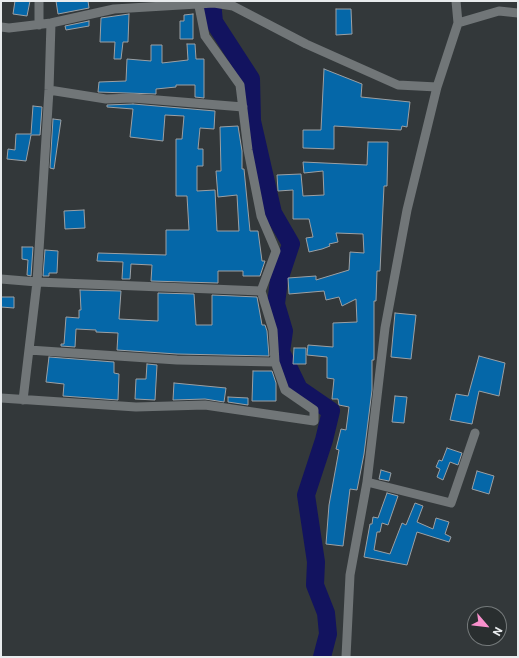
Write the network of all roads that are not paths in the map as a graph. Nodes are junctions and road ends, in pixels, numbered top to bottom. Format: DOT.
graph roads {
  1 [pos="39,1"];
  2 [pos="456,1"];
  3 [pos="204,2"];
  4 [pos="114,5"];
  5 [pos="518,13"];
  6 [pos="51,23"];
  7 [pos="458,23"];
  8 [pos="39,25"];
  9 [pos="1,27"];
  10 [pos="437,87"];
  11 [pos="49,90"];
  12 [pos="243,107"];
  13 [pos="1,279"];
  14 [pos="37,282"];
  15 [pos="261,291"];
  16 [pos="29,350"];
  17 [pos="275,362"];
  18 [pos="1,398"];
  19 [pos="23,400"];
  20 [pos="475,433"];
  21 [pos="367,482"];
  22 [pos="346,657"];
  1 -- 8 [label="street"];
  2 -- 7 [label="street"];
  3 -- 4 [label="street"];
  3 -- 10 [label="street"];
  3 -- 12 [label="street"];
  4 -- 6 [label="street"];
  5 -- 7 [label="street"];
  6 -- 8 [label="street"];
  6 -- 11 [label="street"];
  7 -- 10 [label="street"];
  8 -- 9 [label="street"];
  10 -- 21 [label="street"];
  11 -- 12 [label="street"];
  11 -- 14 [label="street"];
  12 -- 15 [label="street"];
  13 -- 14 [label="street"];
  14 -- 15 [label="street"];
  14 -- 16 [label="street"];
  15 -- 17 [label="street"];
  16 -- 17 [label="street"];
  16 -- 19 [label="street"];
  17 -- 19 [label="street"];
  18 -- 19 [label="street"];
  20 -- 21 [label="street"];
  21 -- 22 [label="street"];
}
